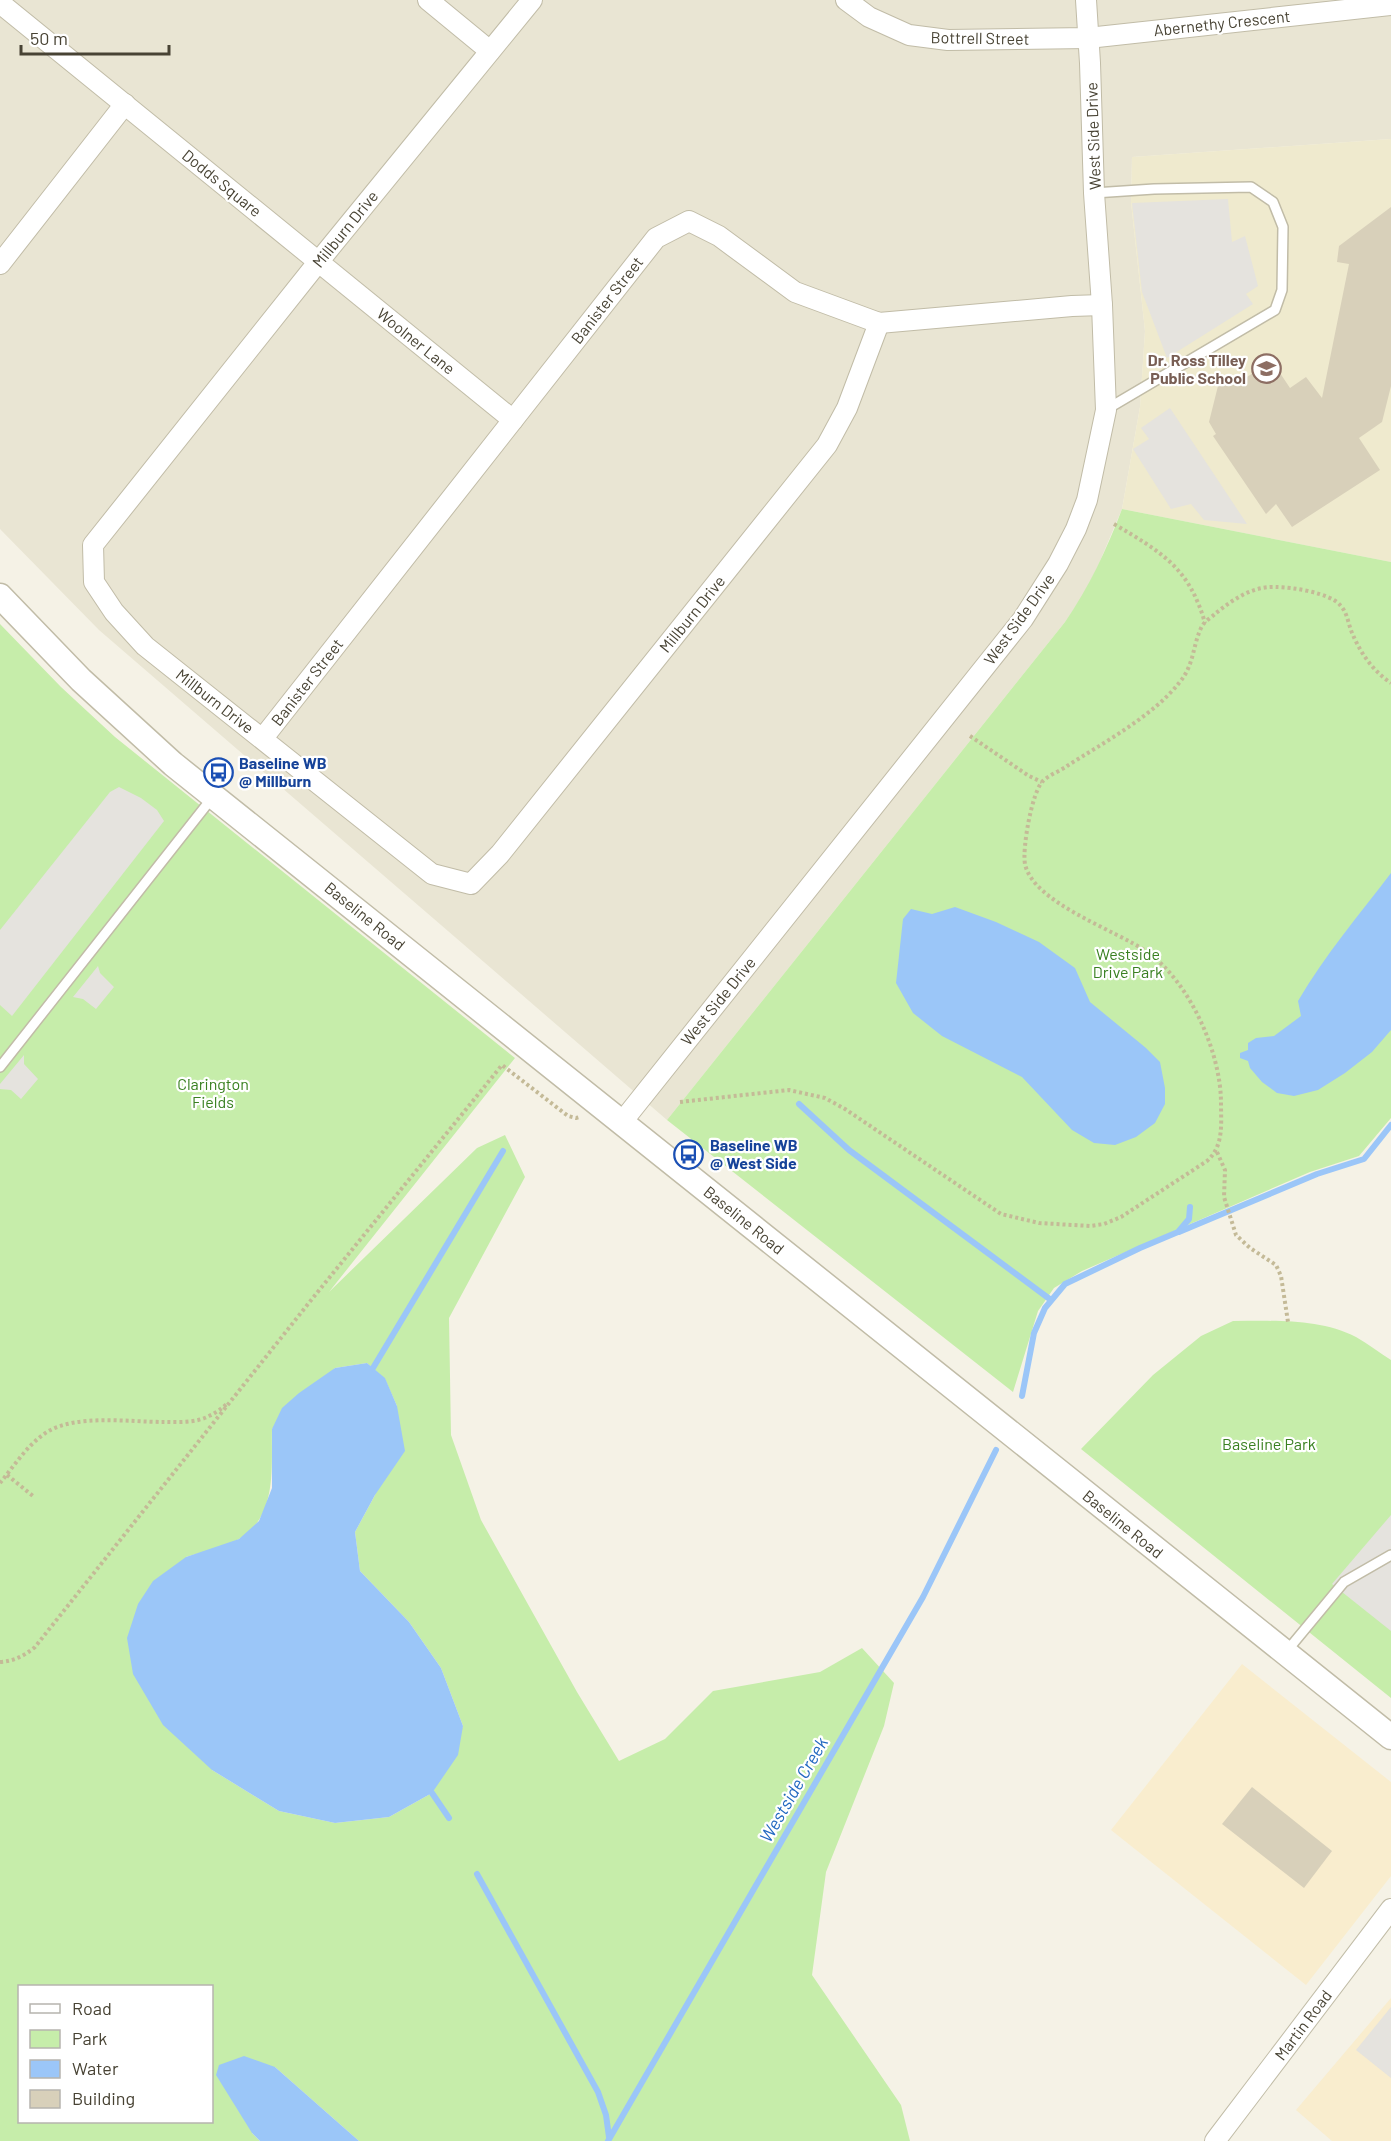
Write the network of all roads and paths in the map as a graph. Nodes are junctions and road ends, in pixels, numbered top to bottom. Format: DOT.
graph roads {
  1 [pos="428,0"];
  2 [pos="532,0"];
  3 [pos="846,0"];
  4 [pos="1086,0"];
  5 [pos="0,3"];
  6 [pos="1391,5"];
  7 [pos="1088,38"];
  8 [pos="490,51"];
  9 [pos="126,104"];
  10 [pos="1094,193"];
  11 [pos="319,261"];
  12 [pos="0,264"];
  13 [pos="1102,305"];
  14 [pos="879,323"];
  15 [pos="1106,410"];
  16 [pos="513,420"];
  17 [pos="1114,524"];
  18 [pos="0,596"];
  19 [pos="1205,622"];
  20 [pos="1391,683"];
  21 [pos="970,736"];
  22 [pos="263,738"];
  23 [pos="1042,782"];
  24 [pos="214,796"];
  25 [pos="0,1067"];
  26 [pos="680,1102"];
  27 [pos="584,1113"];
  28 [pos="622,1122"];
  29 [pos="1217,1152"];
  30 [pos="1288,1322"];
  31 [pos="234,1398"];
  32 [pos="7,1475"];
  33 [pos="0,1483"];
  34 [pos="33,1496"];
  35 [pos="1391,1555"];
  36 [pos="1285,1654"];
  37 [pos="0,1662"];
  38 [pos="1391,1737"];
  39 [pos="1391,1909"];
  40 [pos="1223,2138"];
  1 -- 8 [label="street"];
  2 -- 8 [label="street, Millburn Drive"];
  3 -- 7 [label="street, Bottrell Street"];
  4 -- 7 [label="street, West Side Drive"];
  5 -- 9 [label="street, Dodds Square"];
  6 -- 7 [label="street, Abernethy Crescent"];
  7 -- 10 [label="street, West Side Drive"];
  8 -- 11 [label="street, Millburn Drive"];
  9 -- 11 [label="street, Dodds Square"];
  9 -- 12 [label="street"];
  10 -- 13 [label="street, West Side Drive"];
  10 -- 15 [label="lane"];
  11 -- 16 [label="street, Woolner Lane"];
  11 -- 22 [label="street, Millburn Drive"];
  13 -- 14 [label="street, Banister Street"];
  13 -- 15 [label="street, West Side Drive"];
  14 -- 16 [label="street, Banister Street"];
  14 -- 22 [label="street, Millburn Drive"];
  15 -- 28 [label="street, West Side Drive"];
  16 -- 22 [label="street, Banister Street"];
  17 -- 19 [label="path"];
  18 -- 24 [label="street, Baseline Road"];
  19 -- 20 [label="path"];
  19 -- 23 [label="path"];
  21 -- 23 [label="path"];
  23 -- 29 [label="path"];
  24 -- 25 [label="lane"];
  24 -- 28 [label="street, Baseline Road"];
  26 -- 29 [label="path"];
  27 -- 31 [label="path"];
  28 -- 36 [label="street, Baseline Road"];
  29 -- 30 [label="path"];
  31 -- 32 [label="path"];
  31 -- 37 [label="path"];
  32 -- 33 [label="path"];
  32 -- 34 [label="path"];
  35 -- 36 [label="lane"];
  36 -- 38 [label="street, Baseline Road"];
  39 -- 40 [label="street, Martin Road"];
}
